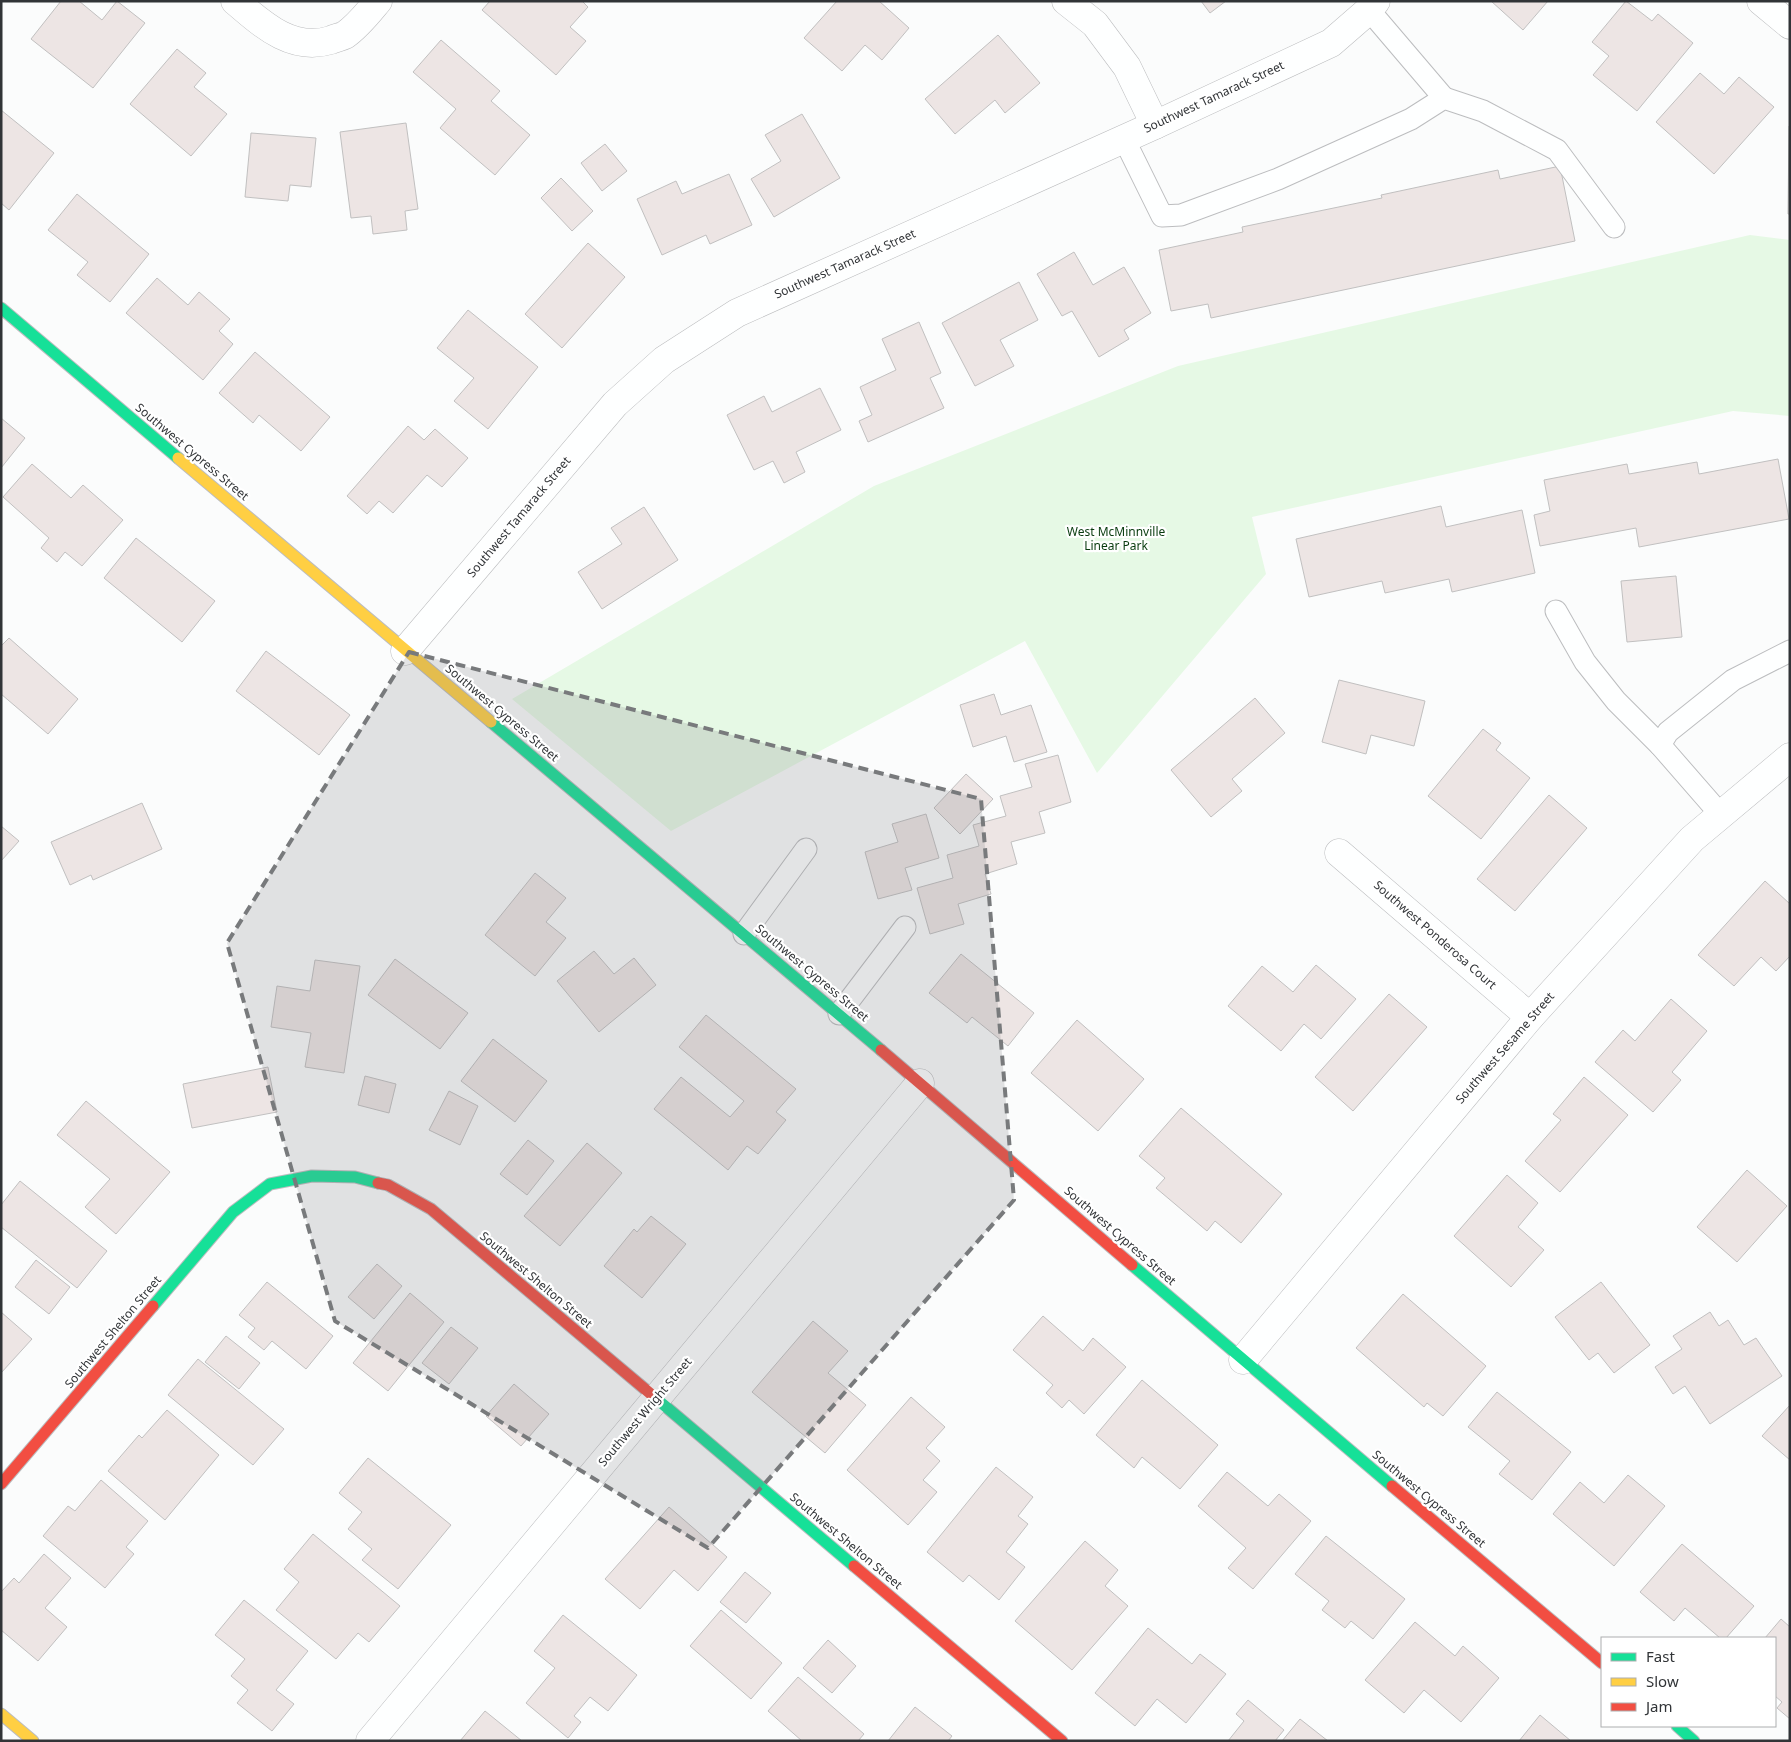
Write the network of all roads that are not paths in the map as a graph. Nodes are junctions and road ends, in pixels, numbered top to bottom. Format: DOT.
graph roads {
  1 [pos="235,1"];
  2 [pos="378,1"];
  3 [pos="1066,1"];
  4 [pos="1761,1"];
  5 [pos="1373,5"];
  6 [pos="1790,25"];
  7 [pos="1444,98"];
  8 [pos="1155,125"];
  9 [pos="1124,138"];
  10 [pos="1614,227"];
  11 [pos="1,308"];
  12 [pos="1556,611"];
  13 [pos="405,651"];
  14 [pos="1790,651"];
  15 [pos="1660,745"];
  16 [pos="1790,757"];
  17 [pos="1721,815"];
  18 [pos="806,849"];
  19 [pos="1339,853"];
  20 [pos="905,927"];
  21 [pos="744,934"];
  22 [pos="839,1014"];
  23 [pos="1530,1017"];
  24 [pos="920,1083"];
  25 [pos="1243,1360"];
  26 [pos="656,1399"];
  27 [pos="1,1484"];
  28 [pos="1601,1662"];
  29 [pos="1,1714"];
  30 [pos="1677,1727"];
  31 [pos="33,1741"];
  32 [pos="370,1741"];
  33 [pos="1062,1741"];
  34 [pos="1694,1741"];
  1 -- 2 [label="street"];
  3 -- 8 [label="street"];
  4 -- 6 [label="street"];
  5 -- 7 [label="lane"];
  5 -- 8 [label="street, Southwest Tamarack Street"];
  7 -- 9 [label="lane"];
  7 -- 10 [label="lane"];
  8 -- 9 [label="street, Southwest Tamarack Street"];
  9 -- 13 [label="street, Southwest Tamarack Street"];
  11 -- 13 [label="main road, Southwest Cypress Street"];
  12 -- 15 [label="lane"];
  13 -- 21 [label="main road, Southwest Cypress Street"];
  14 -- 15 [label="lane"];
  15 -- 17 [label="lane"];
  16 -- 17 [label="street, Southwest Sesame Street"];
  17 -- 23 [label="street, Southwest Sesame Street"];
  18 -- 21 [label="lane"];
  19 -- 23 [label="street, Southwest Ponderosa Court"];
  20 -- 22 [label="lane"];
  21 -- 22 [label="main road, Southwest Cypress Street"];
  22 -- 24 [label="main road, Southwest Cypress Street"];
  23 -- 25 [label="street, Southwest Sesame Street"];
  24 -- 25 [label="main road, Southwest Cypress Street"];
  24 -- 26 [label="street, Southwest Wright Street"];
  25 -- 28 [label="main road, Southwest Cypress Street"];
  26 -- 27 [label="main road, Southwest Shelton Street"];
  26 -- 32 [label="street, Southwest Wright Street"];
  26 -- 33 [label="main road, Southwest Shelton Street"];
  29 -- 31 [label="main road"];
  30 -- 34 [label="main road"];
}
